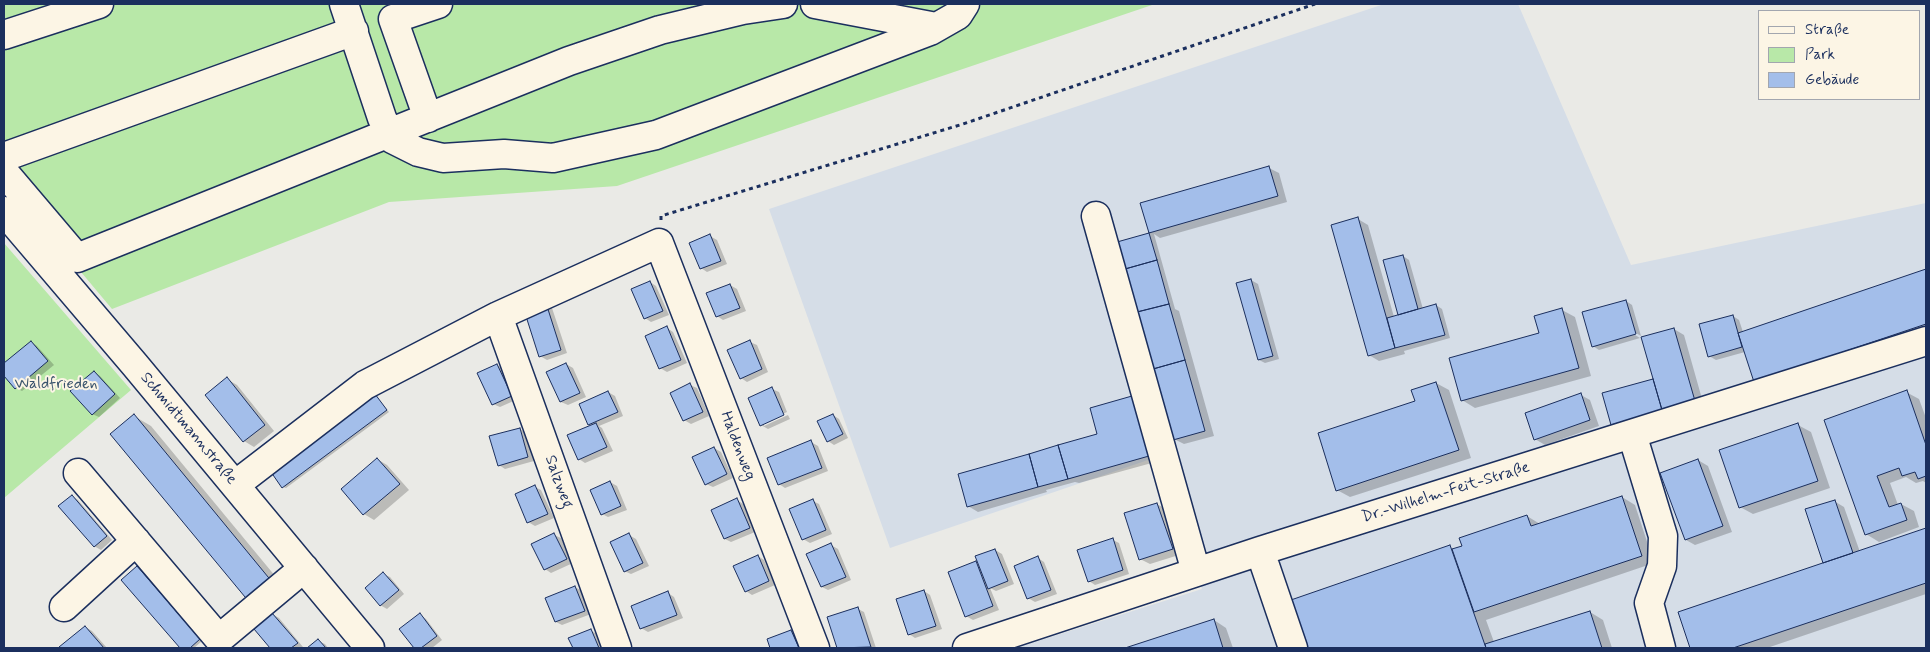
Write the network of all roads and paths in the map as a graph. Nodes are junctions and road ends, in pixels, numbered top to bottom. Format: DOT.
graph roads {
  1 [pos="98,4"];
  2 [pos="344,4"];
  3 [pos="438,4"];
  4 [pos="784,4"];
  5 [pos="815,4"];
  6 [pos="965,4"];
  7 [pos="1315,4"];
  8 [pos="390,11"];
  9 [pos="936,27"];
  10 [pos="354,31"];
  11 [pos="4,36"];
  12 [pos="428,118"];
  13 [pos="390,133"];
  14 [pos="4,157"];
  15 [pos="4,172"];
  16 [pos="4,212"];
  17 [pos="1096,216"];
  18 [pos="659,243"];
  19 [pos="498,316"];
  20 [pos="1926,341"];
  21 [pos="1632,434"];
  22 [pos="78,474"];
  23 [pos="235,485"];
  24 [pos="136,541"];
  25 [pos="1260,551"];
  26 [pos="304,568"];
  27 [pos="1196,572"];
  28 [pos="64,606"];
  29 [pos="215,644"];
  30 [pos="370,648"];
  31 [pos="617,648"];
  32 [pos="815,648"];
  33 [pos="967,648"];
  34 [pos="1293,648"];
  35 [pos="1661,648"];
  1 -- 11 [label="street"];
  2 -- 10 [label="street"];
  3 -- 8 [label="street"];
  4 -- 12 [label="street"];
  5 -- 9 [label="street"];
  6 -- 9 [label="street"];
  7 -- 18 [label="path"];
  8 -- 12 [label="street"];
  9 -- 13 [label="street"];
  10 -- 13 [label="street"];
  10 -- 14 [label="street"];
  12 -- 13 [label="street"];
  13 -- 15 [label="street"];
  16 -- 23 [label="street, Schmidtmannstraße"];
  17 -- 27 [label="street"];
  18 -- 19 [label="street"];
  18 -- 32 [label="street, Haldenweg"];
  19 -- 23 [label="street"];
  19 -- 31 [label="street, Salzweg"];
  20 -- 21 [label="street, Dr.-Wilhelm-Feit-Straße"];
  21 -- 25 [label="street, Dr.-Wilhelm-Feit-Straße"];
  21 -- 35 [label="street"];
  22 -- 24 [label="street"];
  23 -- 26 [label="street, Schmidtmannstraße"];
  24 -- 28 [label="street"];
  24 -- 29 [label="street"];
  25 -- 27 [label="street, Dr.-Wilhelm-Feit-Straße"];
  25 -- 34 [label="street"];
  26 -- 29 [label="street"];
  26 -- 30 [label="street, Schmidtmannstraße"];
  27 -- 33 [label="street, Dr.-Wilhelm-Feit-Straße"];
}
